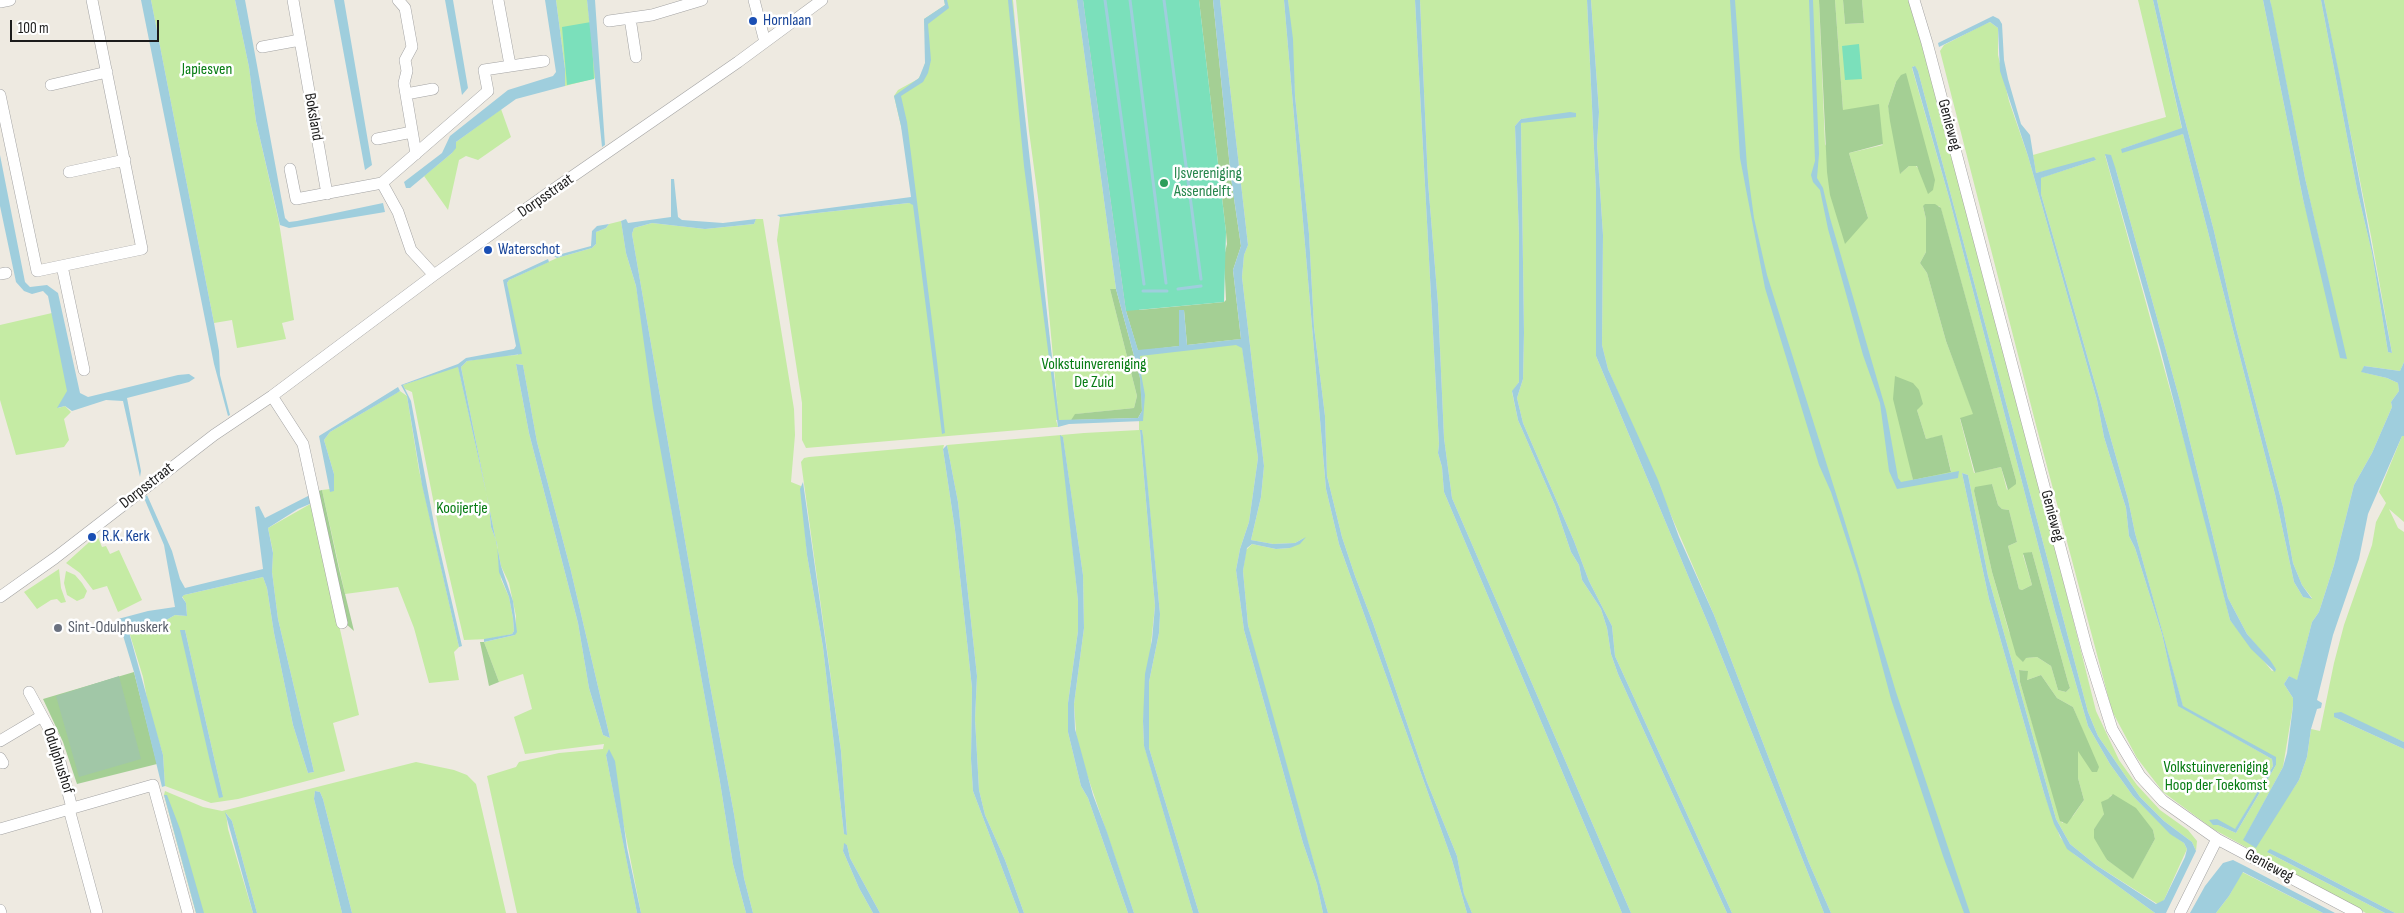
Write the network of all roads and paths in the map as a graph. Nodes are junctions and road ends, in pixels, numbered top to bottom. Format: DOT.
graph roads {
  1 [pos="10,0"];
  2 [pos="92,0"];
  3 [pos="293,0"];
  4 [pos="398,0"];
  5 [pos="498,0"];
  6 [pos="702,0"];
  7 [pos="754,0"];
  8 [pos="822,0"];
  9 [pos="1914,0"];
  10 [pos="0,2"];
  11 [pos="630,18"];
  12 [pos="609,21"];
  13 [pos="300,40"];
  14 [pos="765,42"];
  15 [pos="262,47"];
  16 [pos="636,57"];
  17 [pos="544,61"];
  18 [pos="510,66"];
  19 [pos="107,72"];
  20 [pos="51,85"];
  21 [pos="433,89"];
  22 [pos="406,94"];
  23 [pos="0,95"];
  24 [pos="412,132"];
  25 [pos="377,139"];
  26 [pos="416,154"];
  27 [pos="124,160"];
  28 [pos="290,169"];
  29 [pos="69,172"];
  30 [pos="382,183"];
  31 [pos="327,194"];
  32 [pos="62,266"];
  33 [pos="434,275"];
  34 [pos="84,370"];
  35 [pos="272,396"];
  36 [pos="0,597"];
  37 [pos="342,623"];
  38 [pos="29,692"];
  39 [pos="42,716"];
  40 [pos="0,741"];
  41 [pos="70,808"];
  42 [pos="0,829"];
  43 [pos="2217,838"];
  44 [pos="97,913"];
  45 [pos="188,913"];
  46 [pos="2180,913"];
  47 [pos="2357,913"];
  1 -- 10 [label="street"];
  2 -- 19 [label="street"];
  3 -- 13 [label="street, Boksland"];
  4 -- 22 [label="street"];
  5 -- 18 [label="street"];
  6 -- 11 [label="street"];
  7 -- 14 [label="street"];
  8 -- 14 [label="street, Dorpsstraat"];
  9 -- 43 [label="street, Genieweg"];
  11 -- 12 [label="street"];
  11 -- 16 [label="street"];
  13 -- 15 [label="street"];
  13 -- 31 [label="street, Boksland"];
  14 -- 33 [label="street, Dorpsstraat"];
  17 -- 18 [label="street"];
  18 -- 26 [label="street"];
  19 -- 20 [label="street"];
  19 -- 27 [label="street"];
  21 -- 22 [label="street"];
  22 -- 24 [label="street"];
  23 -- 32 [label="street"];
  24 -- 25 [label="street"];
  24 -- 26 [label="street"];
  26 -- 30 [label="street"];
  27 -- 29 [label="street"];
  27 -- 32 [label="street"];
  28 -- 31 [label="street"];
  30 -- 31 [label="street"];
  30 -- 33 [label="street"];
  32 -- 34 [label="street"];
  33 -- 35 [label="street, Dorpsstraat"];
  35 -- 36 [label="street, Dorpsstraat"];
  35 -- 37 [label="street"];
  38 -- 39 [label="street, Odulphushof"];
  39 -- 40 [label="street, Odulphushof"];
  39 -- 41 [label="street, Odulphushof"];
  41 -- 42 [label="street"];
  41 -- 44 [label="street, Odulphushof"];
  41 -- 45 [label="street"];
  43 -- 46 [label="street"];
  43 -- 47 [label="street, Genieweg"];
}
